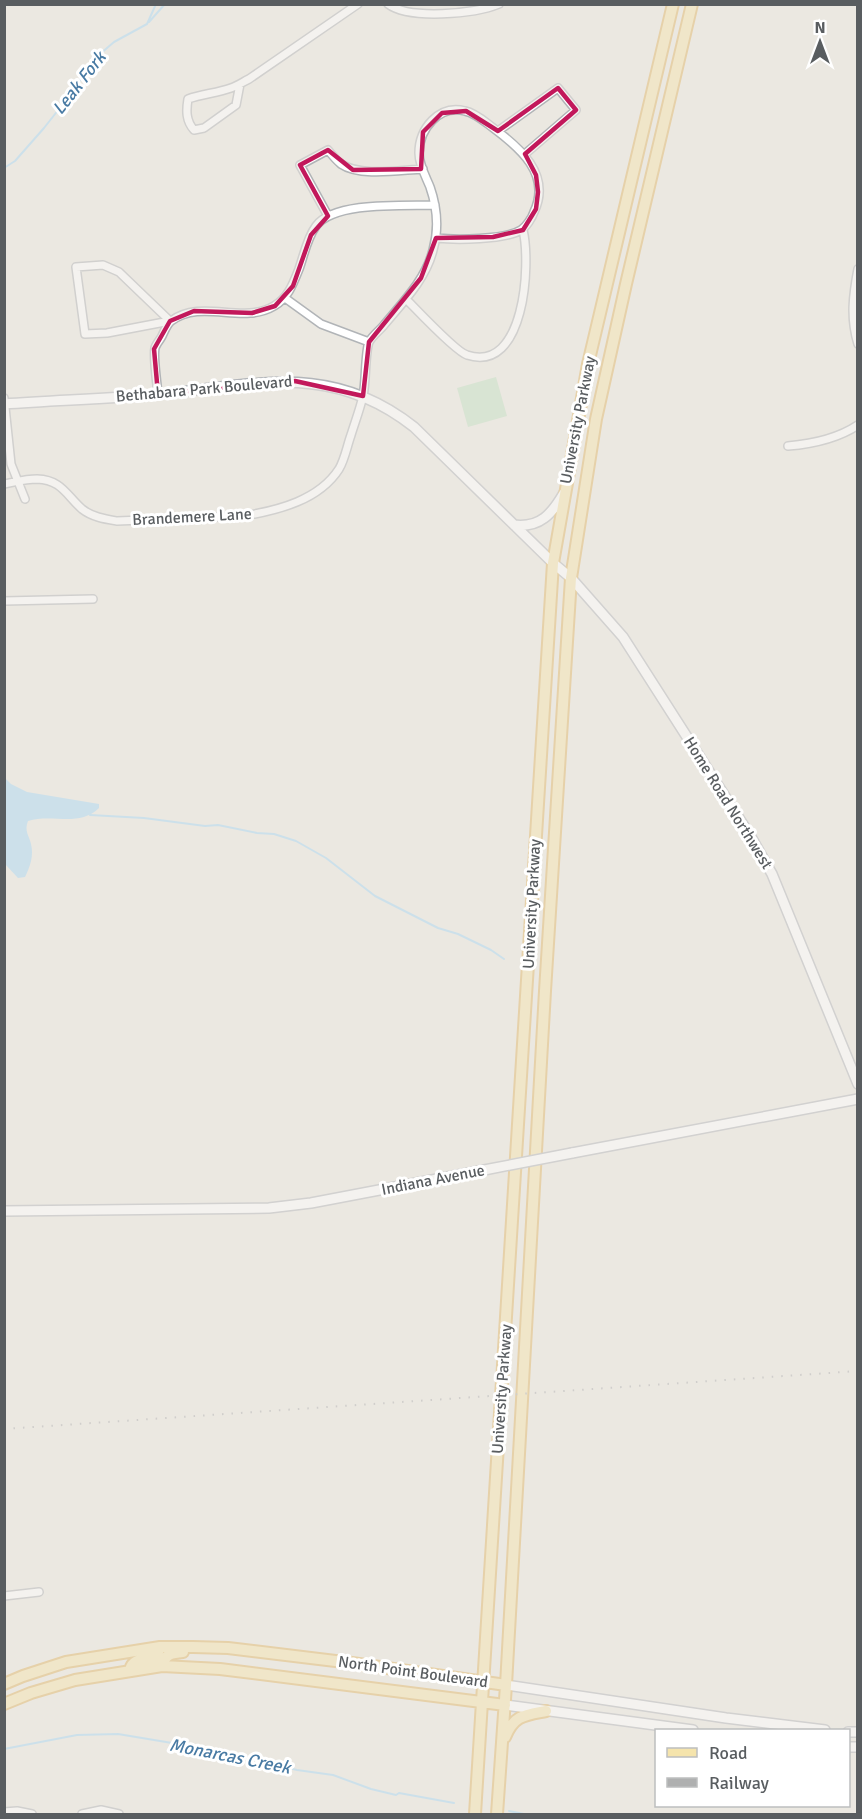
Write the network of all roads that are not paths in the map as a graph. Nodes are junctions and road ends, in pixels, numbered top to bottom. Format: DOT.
graph roads {
  1 [pos="358,4"];
  2 [pos="388,4"];
  3 [pos="500,4"];
  4 [pos="673,4"];
  5 [pos="692,4"];
  6 [pos="240,84"];
  7 [pos="498,131"];
  8 [pos="525,154"];
  9 [pos="423,169"];
  10 [pos="435,205"];
  11 [pos="328,216"];
  12 [pos="523,230"];
  13 [pos="436,238"];
  14 [pos="858,269"];
  15 [pos="285,298"];
  16 [pos="406,298"];
  17 [pos="170,321"];
  18 [pos="369,342"];
  19 [pos="858,344"];
  20 [pos="158,394"];
  21 [pos="363,396"];
  22 [pos="5,402"];
  23 [pos="858,425"];
  24 [pos="788,446"];
  25 [pos="17,482"];
  26 [pos="4,484"];
  27 [pos="564,493"];
  28 [pos="25,499"];
  29 [pos="514,525"];
  30 [pos="553,563"];
  31 [pos="572,578"];
  32 [pos="93,599"];
  33 [pos="4,601"];
  34 [pos="858,1084"];
  35 [pos="858,1099"];
  36 [pos="4,1211"];
  37 [pos="39,1592"];
  38 [pos="4,1596"];
  39 [pos="160,1647"];
  40 [pos="193,1647"];
  41 [pos="162,1666"];
  42 [pos="130,1670"];
  43 [pos="483,1683"];
  44 [pos="4,1684"];
  45 [pos="506,1686"];
  46 [pos="482,1702"];
  47 [pos="4,1704"];
  48 [pos="505,1705"];
  49 [pos="546,1711"];
  50 [pos="678,1729"];
  51 [pos="810,1729"];
  52 [pos="502,1746"];
  53 [pos="4,1812"];
  54 [pos="32,1815"];
  55 [pos="82,1815"];
  56 [pos="119,1815"];
  57 [pos="475,1815"];
  58 [pos="497,1815"];
  1 -- 6 [label="street"];
  2 -- 3 [label="street"];
  4 -- 27 [label="main road, University Parkway"];
  5 -- 31 [label="main road, University Parkway"];
  6 -- 6 [label="street"];
  7 -- 8 [label="street"];
  7 -- 8 [label="street"];
  7 -- 9 [label="street"];
  8 -- 12 [label="street"];
  9 -- 10 [label="street"];
  9 -- 11 [label="street"];
  10 -- 11 [label="street"];
  10 -- 13 [label="street"];
  11 -- 15 [label="street"];
  12 -- 13 [label="street"];
  12 -- 16 [label="street"];
  13 -- 16 [label="street"];
  14 -- 19 [label="street"];
  15 -- 17 [label="street"];
  15 -- 18 [label="street"];
  16 -- 18 [label="street"];
  17 -- 17 [label="street"];
  17 -- 20 [label="street"];
  18 -- 21 [label="street, Brandemere Lane"];
  20 -- 21 [label="main road, Bethabara Park Boulevard"];
  20 -- 22 [label="main road, Bethabara Park Boulevard"];
  21 -- 25 [label="street, Brandemere Lane"];
  21 -- 29 [label="main road, Bethabara Park Boulevard"];
  22 -- 25 [label="street"];
  23 -- 24 [label="street"];
  25 -- 26 [label="street, Brandemere Lane"];
  25 -- 28 [label="street"];
  27 -- 29 [label="main road"];
  27 -- 30 [label="main road, University Parkway"];
  29 -- 30 [label="main road, Bethabara Park Boulevard"];
  30 -- 31 [label="main road, Home Road Northwest"];
  30 -- 43 [label="main road, University Parkway"];
  31 -- 34 [label="main road, Home Road Northwest"];
  31 -- 45 [label="main road, University Parkway"];
  32 -- 33 [label="street"];
  35 -- 36 [label="main road, Indiana Avenue, bridge"];
  37 -- 38 [label="street"];
  39 -- 40 [label="main road, North Point Boulevard"];
  39 -- 42 [label="main road"];
  39 -- 44 [label="main road, North Point Boulevard"];
  40 -- 41 [label="main road"];
  40 -- 43 [label="main road, North Point Boulevard"];
  41 -- 42 [label="main road, North Point Boulevard"];
  41 -- 46 [label="main road, North Point Boulevard"];
  42 -- 47 [label="main road, North Point Boulevard"];
  43 -- 45 [label="main road, North Point Boulevard"];
  43 -- 46 [label="main road, University Parkway"];
  45 -- 48 [label="main road, University Parkway"];
  45 -- 51 [label="main road, North Point Boulevard"];
  46 -- 48 [label="main road, North Point Boulevard"];
  46 -- 57 [label="main road, University Parkway"];
  48 -- 49 [label="main road, North Point Boulevard"];
  48 -- 52 [label="main road, University Parkway"];
  49 -- 50 [label="main road, North Point Boulevard"];
  49 -- 52 [label="main road"];
  52 -- 58 [label="main road, University Parkway"];
  53 -- 54 [label="street"];
  55 -- 56 [label="street"];
}
